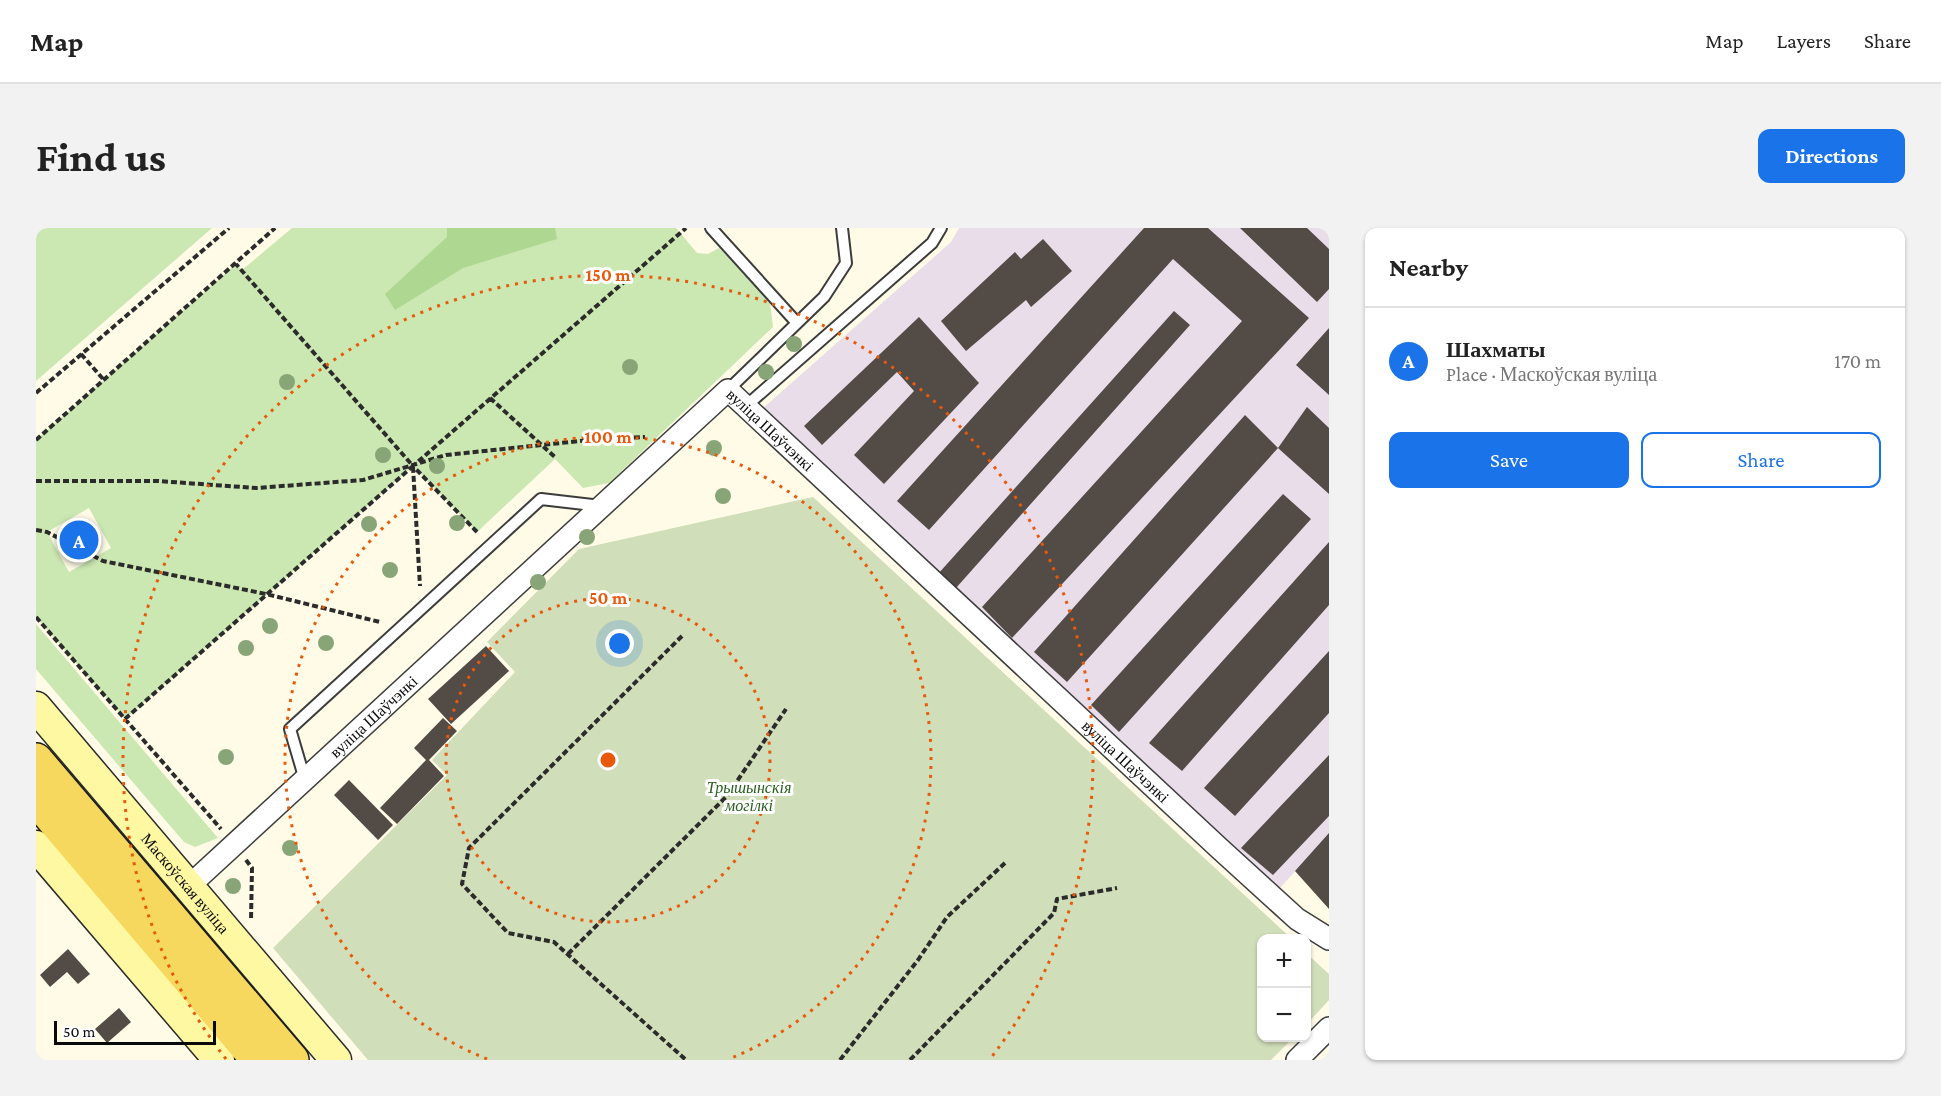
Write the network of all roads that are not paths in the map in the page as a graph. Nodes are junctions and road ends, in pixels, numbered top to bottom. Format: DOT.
graph roads {
  1 [pos="711,228"];
  2 [pos="842,228"];
  3 [pos="941,228"];
  4 [pos="797,323"];
  5 [pos="728,390"];
  6 [pos="746,405"];
  7 [pos="601,506"];
  8 [pos="36,707"];
  9 [pos="36,760"];
  10 [pos="304,780"];
  11 [pos="36,799"];
  12 [pos="39,856"];
  13 [pos="188,887"];
  14 [pos="1329,939"];
  15 [pos="1329,1028"];
  16 [pos="219,1060"];
  17 [pos="258,1060"];
  18 [pos="292,1060"];
  19 [pos="336,1060"];
  20 [pos="1297,1060"];
  1 -- 4 [label="lane"];
  2 -- 4 [label="lane"];
  3 -- 6 [label="lane"];
  4 -- 5 [label="lane"];
  5 -- 6 [label="street, вуліца Шаўчэнкі"];
  5 -- 7 [label="street, вуліца Шаўчэнкі"];
  6 -- 14 [label="street, вуліца Шаўчэнкі"];
  7 -- 10 [label="street, вуліца Шаўчэнкі"];
  7 -- 10 [label="lane"];
  8 -- 13 [label="street, Маскоўская вуліца"];
  9 -- 18 [label="main road, Маскоўская вуліца"];
  10 -- 13 [label="street, вуліца Шаўчэнкі"];
  11 -- 17 [label="main road"];
  12 -- 16 [label="street"];
  13 -- 19 [label="street, Маскоўская вуліца"];
  15 -- 20 [label="street"];
}
